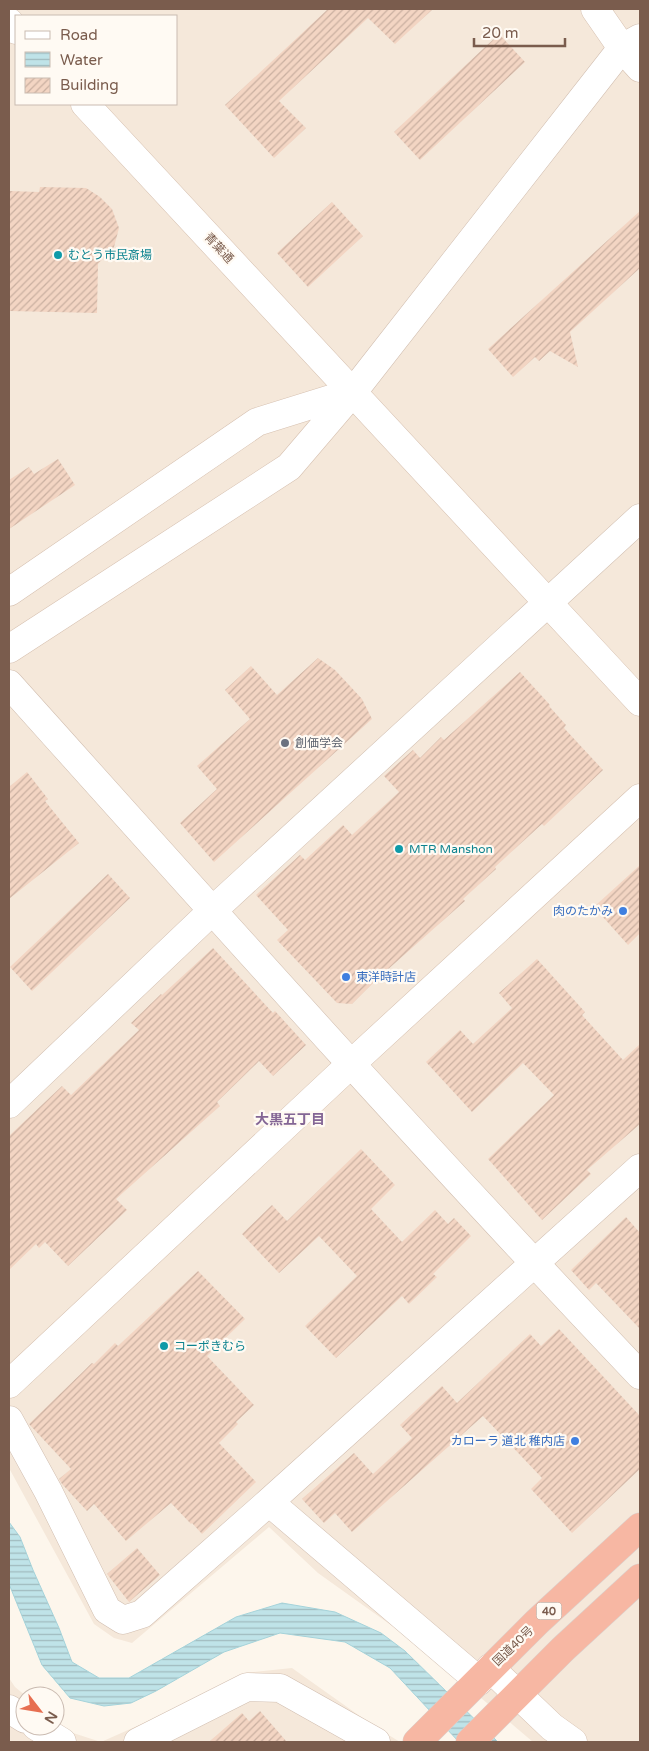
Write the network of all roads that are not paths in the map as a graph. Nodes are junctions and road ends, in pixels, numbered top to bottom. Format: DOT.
graph roads {
  1 [pos="595,9"];
  2 [pos="631,43"];
  3 [pos="640,68"];
  4 [pos="86,105"];
  5 [pos="353,392"];
  6 [pos="640,518"];
  7 [pos="9,592"];
  8 [pos="549,603"];
  9 [pos="9,649"];
  10 [pos="9,684"];
  11 [pos="640,702"];
  12 [pos="640,798"];
  13 [pos="212,911"];
  14 [pos="351,1064"];
  15 [pos="9,1104"];
  16 [pos="640,1168"];
  17 [pos="535,1264"];
  18 [pos="640,1375"];
  19 [pos="9,1384"];
  20 [pos="9,1420"];
  21 [pos="269,1502"];
  22 [pos="640,1527"];
  23 [pos="640,1578"];
  24 [pos="477,1682"];
  25 [pos="518,1695"];
  26 [pos="479,1733"];
  27 [pos="424,1735"];
  28 [pos="138,1742"];
  29 [pos="376,1742"];
  30 [pos="573,1742"];
  1 -- 2 [label="street"];
  2 -- 3 [label="street"];
  2 -- 5 [label="street"];
  4 -- 5 [label="street, 青葉通"];
  5 -- 7 [label="street"];
  5 -- 8 [label="street, 青葉通"];
  5 -- 9 [label="street"];
  6 -- 8 [label="street"];
  8 -- 11 [label="street, 青葉通"];
  8 -- 13 [label="street"];
  10 -- 13 [label="street"];
  12 -- 14 [label="street"];
  13 -- 14 [label="street"];
  13 -- 15 [label="street"];
  14 -- 17 [label="street"];
  14 -- 19 [label="street"];
  16 -- 17 [label="street"];
  17 -- 18 [label="street"];
  17 -- 21 [label="street"];
  20 -- 21 [label="street"];
  21 -- 24 [label="street"];
  22 -- 24 [label="highway, 国道40号 / 40"];
  23 -- 25 [label="highway"];
  24 -- 25 [label="street"];
  24 -- 27 [label="highway, 国道40号 / 40"];
  25 -- 26 [label="highway"];
  25 -- 30 [label="street"];
  28 -- 29 [label="street"];
}
